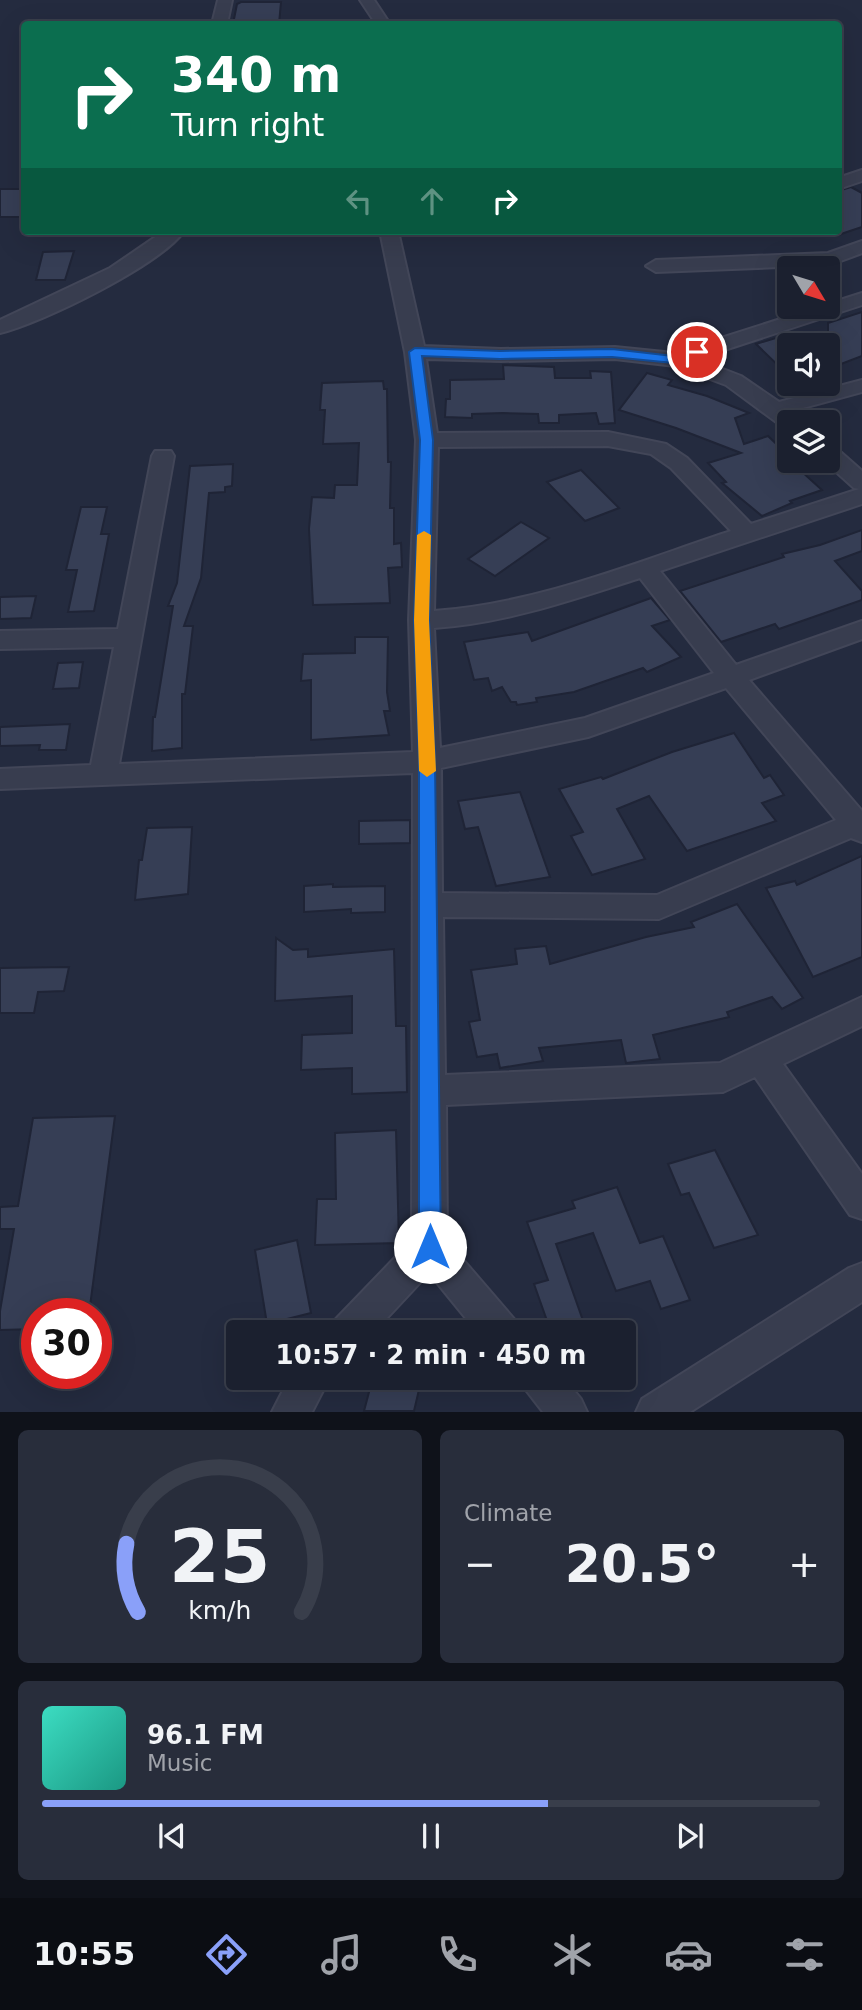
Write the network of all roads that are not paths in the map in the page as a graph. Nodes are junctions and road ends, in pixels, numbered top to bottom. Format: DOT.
graph roads {
  1 [pos="225,0"];
  2 [pos="367,0"];
  3 [pos="221,21"];
  4 [pos="381,21"];
  5 [pos="862,175"];
  6 [pos="842,182"];
  7 [pos="170,235"];
  8 [pos="390,235"];
  9 [pos="862,247"];
  10 [pos="656,266"];
  11 [pos="862,299"];
  12 [pos="0,327"];
  13 [pos="415,352"];
  14 [pos="674,360"];
  15 [pos="862,386"];
  16 [pos="777,410"];
  17 [pos="797,410"];
  18 [pos="427,440"];
  19 [pos="163,456"];
  20 [pos="840,464"];
  21 [pos="862,483"];
  22 [pos="862,496"];
  23 [pos="748,535"];
  24 [pos="645,568"];
  25 [pos="421,620"];
  26 [pos="862,630"];
  27 [pos="129,638"];
  28 [pos="0,640"];
  29 [pos="730,675"];
  30 [pos="427,761"];
  31 [pos="103,775"];
  32 [pos="0,779"];
  33 [pos="859,827"];
  34 [pos="428,905"];
  35 [pos="862,1012"];
  36 [pos="761,1059"];
  37 [pos="429,1091"];
  38 [pos="862,1203"];
  39 [pos="430,1247"];
  40 [pos="862,1281"];
  41 [pos="360,1320"];
  42 [pos="491,1320"];
  43 [pos="303,1390"];
  44 [pos="550,1390"];
  45 [pos="290,1412"];
  46 [pos="568,1412"];
  47 [pos="655,1412"];
  1 -- 3 [label="street"];
  2 -- 4 [label="street"];
  5 -- 6 [label="street"];
  7 -- 12 [label="street"];
  8 -- 13 [label="street"];
  9 -- 10 [label="street"];
  11 -- 14 [label="street"];
  13 -- 14 [label="street"];
  13 -- 18 [label="street"];
  14 -- 16 [label="street"];
  15 -- 17 [label="street"];
  18 -- 23 [label="street"];
  18 -- 25 [label="street"];
  19 -- 27 [label="street"];
  20 -- 21 [label="street"];
  22 -- 23 [label="street"];
  23 -- 24 [label="street"];
  24 -- 25 [label="street"];
  24 -- 29 [label="street"];
  25 -- 30 [label="street"];
  26 -- 29 [label="street"];
  27 -- 28 [label="street"];
  27 -- 31 [label="street"];
  29 -- 30 [label="street"];
  29 -- 33 [label="street"];
  30 -- 31 [label="street"];
  30 -- 34 [label="street"];
  31 -- 32 [label="street"];
  33 -- 34 [label="street"];
  34 -- 37 [label="street"];
  35 -- 36 [label="street"];
  36 -- 37 [label="street"];
  36 -- 38 [label="street"];
  37 -- 39 [label="street"];
  39 -- 41 [label="street"];
  39 -- 42 [label="street"];
  40 -- 47 [label="street"];
  43 -- 45 [label="street"];
  44 -- 46 [label="street"];
}
